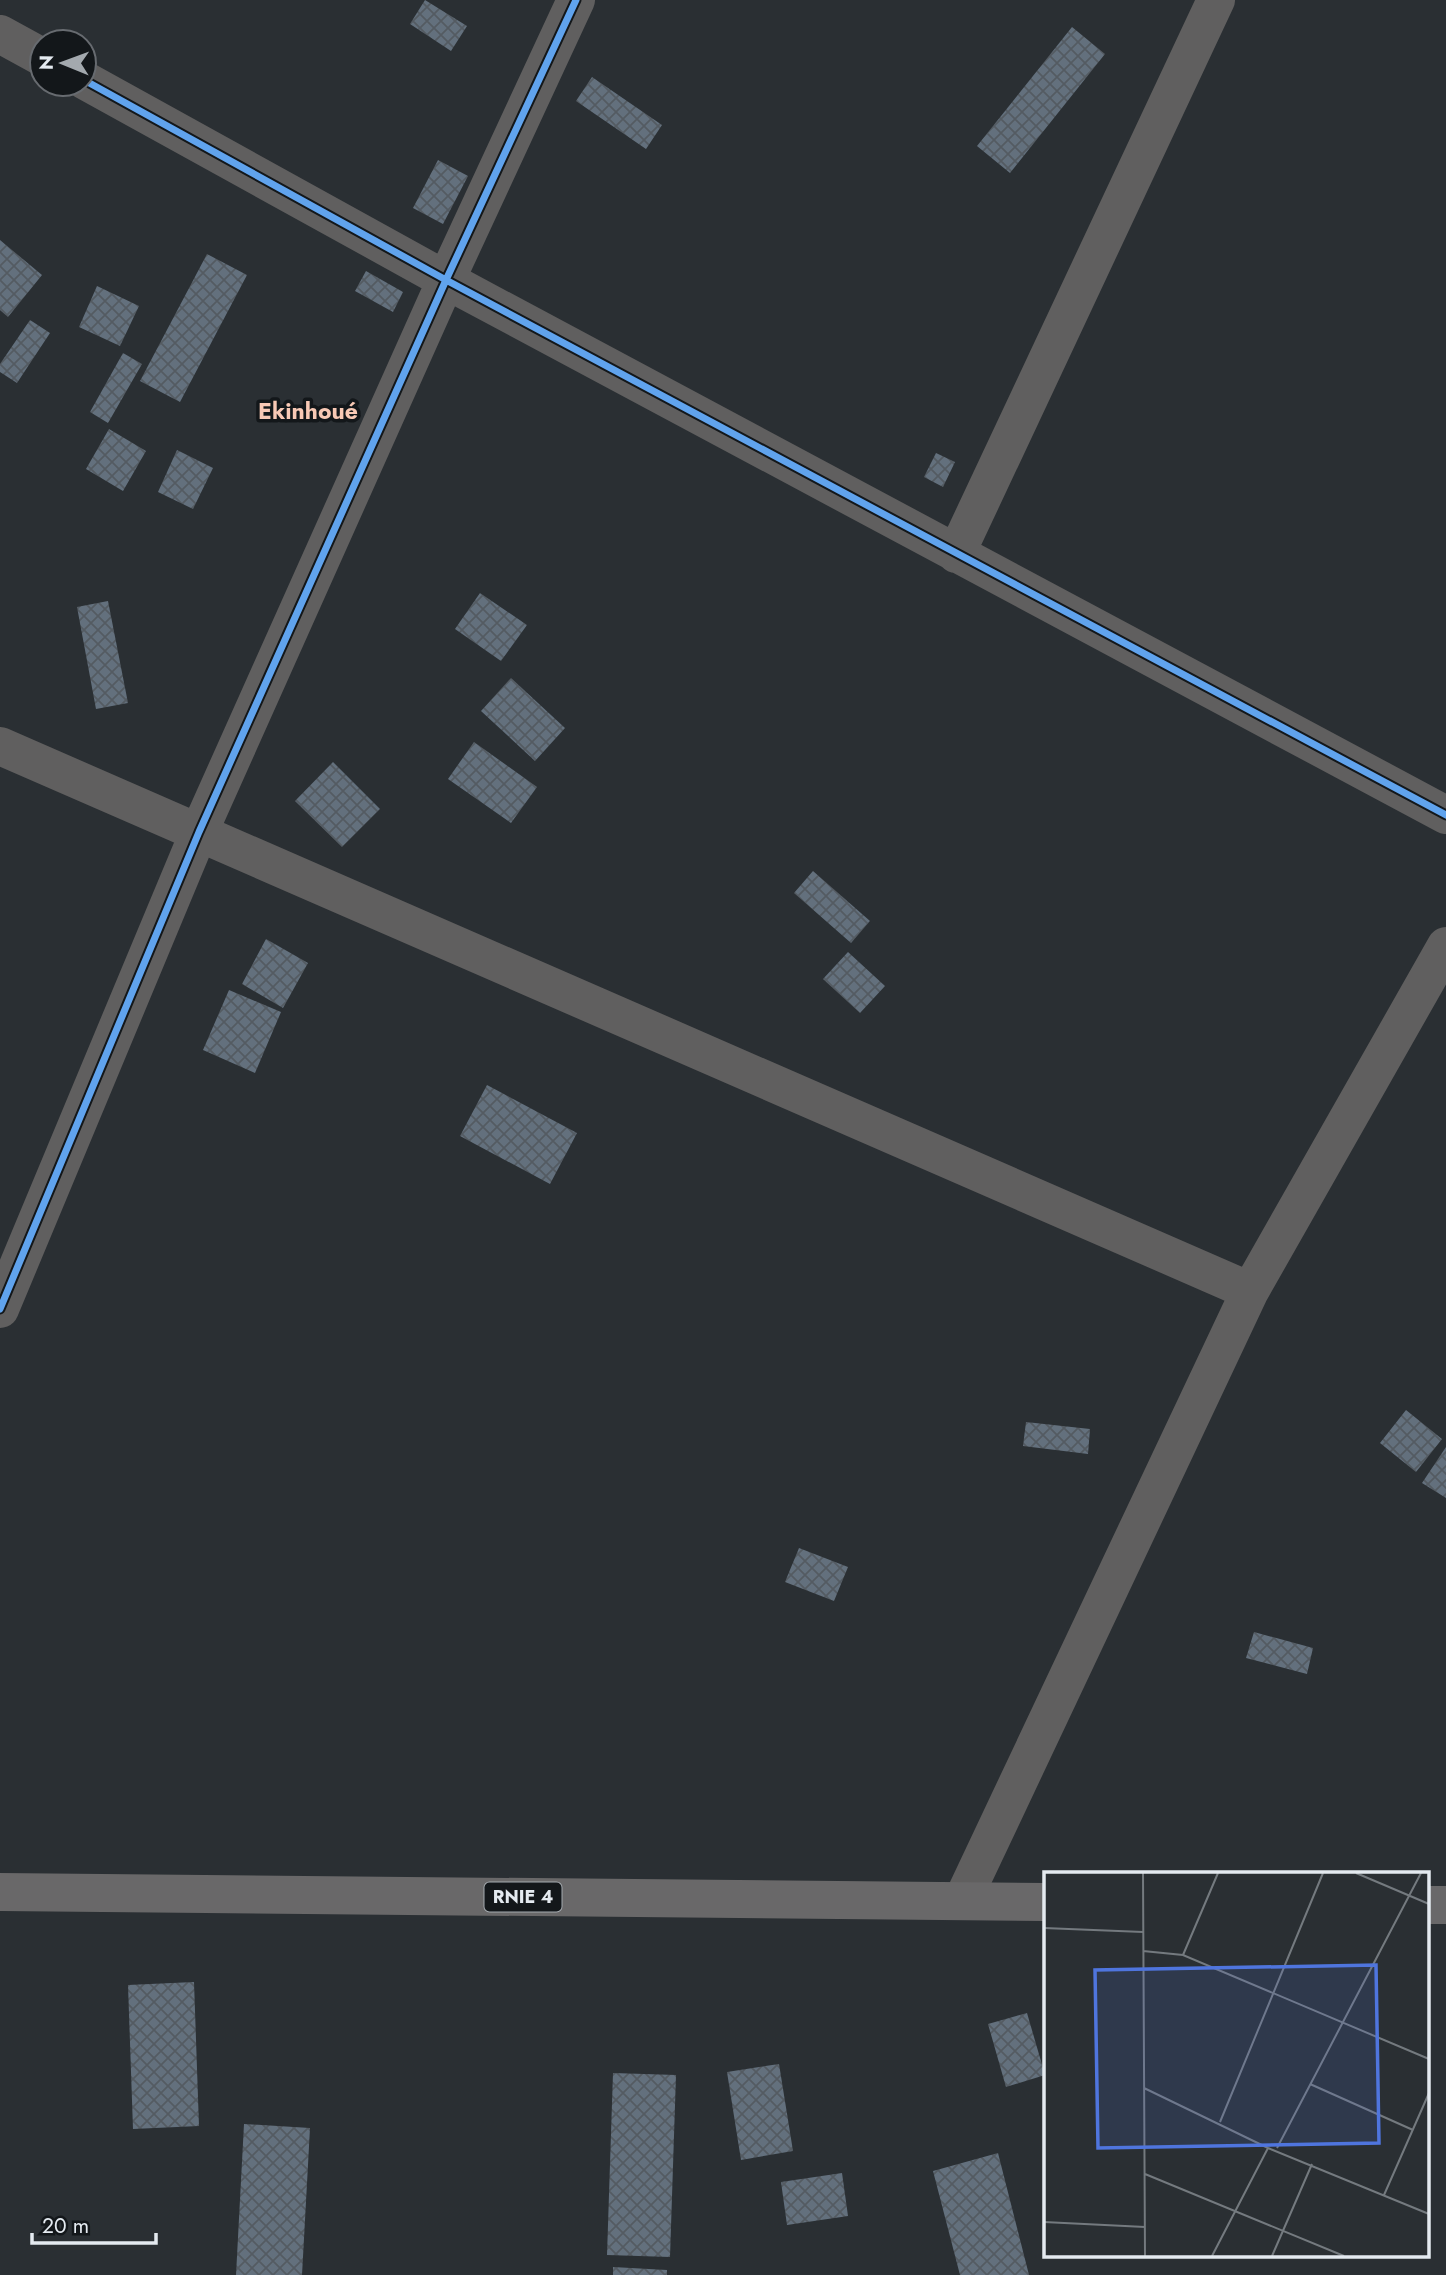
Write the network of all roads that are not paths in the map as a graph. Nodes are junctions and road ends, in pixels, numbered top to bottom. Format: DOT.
graph roads {
  1 [pos="576,0"];
  2 [pos="1216,0"];
  3 [pos="0,34"];
  4 [pos="28,49"];
  5 [pos="98,88"];
  6 [pos="446,280"];
  7 [pos="956,554"];
  8 [pos="0,746"];
  9 [pos="1446,815"];
  10 [pos="199,832"];
  11 [pos="1446,946"];
  12 [pos="1250,1291"];
  13 [pos="0,1309"];
  14 [pos="0,1892"];
  15 [pos="962,1901"];
  16 [pos="1044,1902"];
  17 [pos="1428,1905"];
  18 [pos="1446,1905"];
  1 -- 6 [label="street"];
  2 -- 7 [label="street"];
  3 -- 4 [label="street"];
  5 -- 6 [label="street"];
  6 -- 7 [label="street"];
  6 -- 10 [label="street"];
  7 -- 9 [label="street"];
  8 -- 10 [label="street"];
  10 -- 12 [label="street"];
  10 -- 13 [label="street"];
  11 -- 12 [label="street"];
  12 -- 15 [label="street"];
  14 -- 15 [label="main road, RNIE 4"];
  15 -- 16 [label="main road, RNIE 4"];
  17 -- 18 [label="main road"];
}
